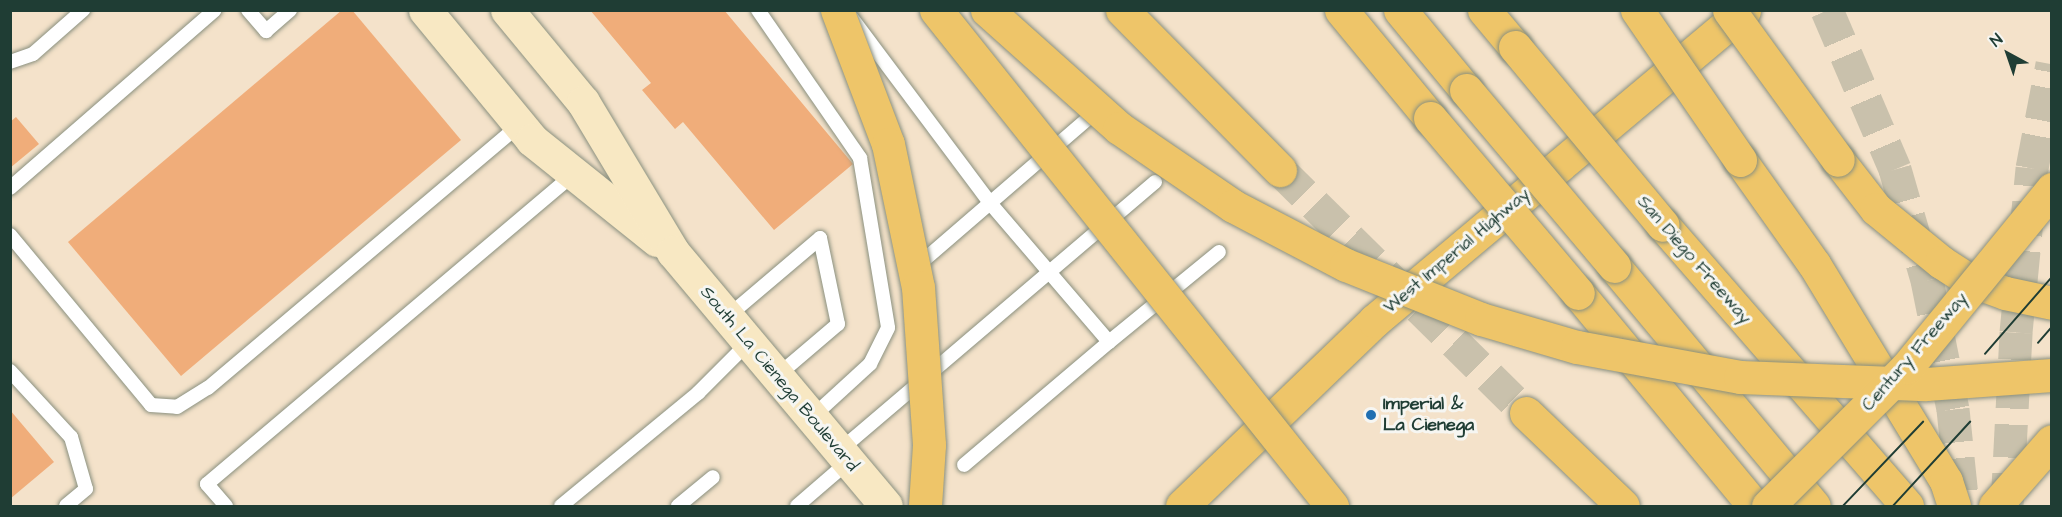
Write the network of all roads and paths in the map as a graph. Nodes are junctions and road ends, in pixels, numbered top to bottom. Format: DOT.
graph roads {
  1 [pos="83,10"];
  2 [pos="214,10"];
  3 [pos="248,10"];
  4 [pos="290,10"];
  5 [pos="424,10"];
  6 [pos="507,10"];
  7 [pos="758,10"];
  8 [pos="837,10"];
  9 [pos="846,10"];
  10 [pos="936,10"];
  11 [pos="987,10"];
  12 [pos="1122,10"];
  13 [pos="1341,10"];
  14 [pos="1400,10"];
  15 [pos="1484,10"];
  16 [pos="1637,10"];
  17 [pos="1729,10"];
  18 [pos="1744,10"];
  19 [pos="10,62"];
  20 [pos="1092,115"];
  21 [pos="520,125"];
  22 [pos="1280,170"];
  23 [pos="574,173"];
  24 [pos="1155,182"];
  25 [pos="10,188"];
  26 [pos="2052,189"];
  27 [pos="990,202"];
  28 [pos="10,235"];
  29 [pos="673,252"];
  30 [pos="1219,252"];
  31 [pos="924,260"];
  32 [pos="1048,270"];
  33 [pos="2052,303"];
  34 [pos="727,317"];
  35 [pos="1109,342"];
  36 [pos="748,343"];
  37 [pos="10,371"];
  38 [pos="2052,375"];
  39 [pos="777,376"];
  40 [pos="1526,413"];
  41 [pos="811,418"];
  42 [pos="2052,441"];
  43 [pos="844,457"];
  44 [pos="964,465"];
  45 [pos="713,477"];
  46 [pos="577,501"];
  47 [pos="66,507"];
  48 [pos="226,507"];
  49 [pos="561,507"];
  50 [pos="678,507"];
  51 [pos="797,507"];
  52 [pos="886,507"];
  53 [pos="925,507"];
  54 [pos="1182,507"];
  55 [pos="1332,507"];
  56 [pos="1623,507"];
  57 [pos="1754,507"];
  58 [pos="1768,507"];
  59 [pos="1814,507"];
  60 [pos="1907,507"];
  61 [pos="1954,507"];
  62 [pos="1995,507"];
  1 -- 19 [label="lane"];
  2 -- 25 [label="lane"];
  3 -- 4 [label="lane"];
  5 -- 21 [label="main road, South La Cienega Boulevard"];
  6 -- 29 [label="main road, South La Cienega Boulevard"];
  7 -- 41 [label="lane"];
  8 -- 53 [label="main road, bridge"];
  9 -- 27 [label="lane"];
  10 -- 55 [label="main road, bridge"];
  11 -- 38 [label="main road, bridge"];
  12 -- 22 [label="main road"];
  13 -- 57 [label="main road, bridge"];
  14 -- 59 [label="main road, bridge"];
  15 -- 60 [label="main road, San Diego Freeway, bridge"];
  16 -- 61 [label="main road, bridge"];
  17 -- 33 [label="main road, bridge"];
  18 -- 54 [label="main road, West Imperial Highway"];
  20 -- 27 [label="lane"];
  21 -- 23 [label="main road, South La Cienega Boulevard"];
  21 -- 28 [label="lane"];
  23 -- 29 [label="main road, South La Cienega Boulevard"];
  23 -- 48 [label="lane"];
  24 -- 32 [label="lane"];
  26 -- 58 [label="main road, Century Freeway, bridge"];
  27 -- 31 [label="lane"];
  27 -- 32 [label="lane"];
  29 -- 34 [label="main road, South La Cienega Boulevard"];
  30 -- 35 [label="lane"];
  32 -- 35 [label="lane"];
  32 -- 43 [label="lane"];
  34 -- 36 [label="main road, South La Cienega Boulevard"];
  34 -- 39 [label="lane"];
  35 -- 44 [label="lane"];
  36 -- 39 [label="main road, South La Cienega Boulevard"];
  36 -- 46 [label="lane"];
  37 -- 47 [label="lane"];
  39 -- 41 [label="main road, South La Cienega Boulevard"];
  40 -- 56 [label="main road"];
  41 -- 43 [label="main road, South La Cienega Boulevard"];
  42 -- 62 [label="main road, bridge"];
  43 -- 51 [label="lane"];
  43 -- 52 [label="main road, South La Cienega Boulevard"];
  45 -- 50 [label="lane"];
  46 -- 49 [label="lane"];
}
